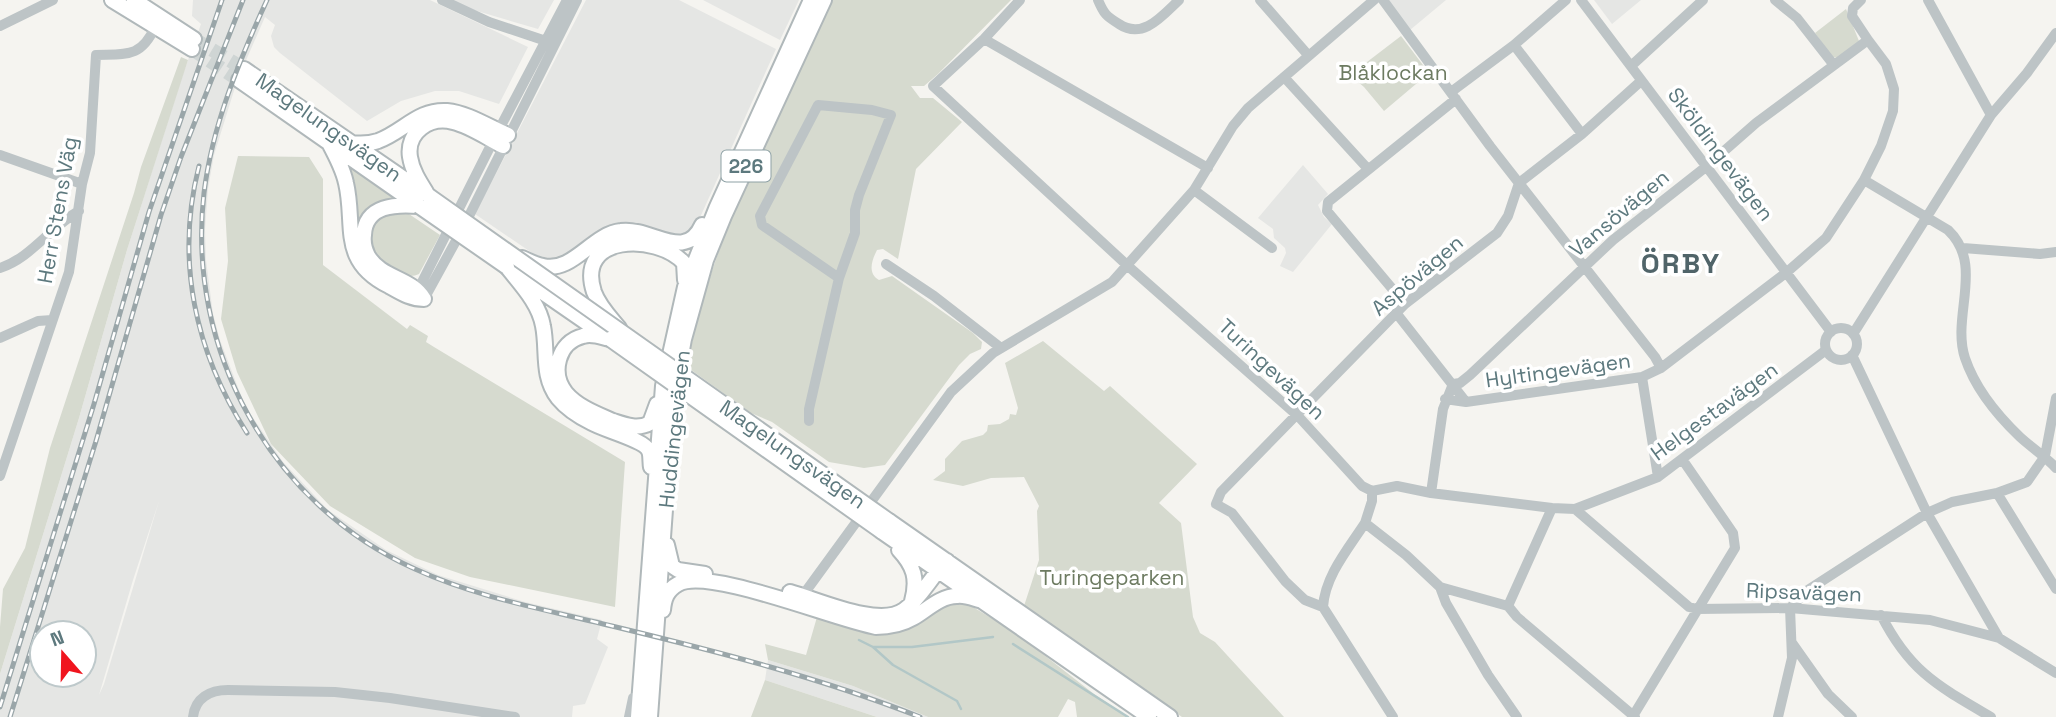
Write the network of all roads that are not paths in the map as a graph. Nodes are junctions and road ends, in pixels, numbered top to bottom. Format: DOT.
graph roads {
  1 [pos="53,0"];
  2 [pos="112,0"];
  3 [pos="134,0"];
  4 [pos="442,0"];
  5 [pos="567,0"];
  6 [pos="577,0"];
  7 [pos="811,0"];
  8 [pos="824,0"];
  9 [pos="1020,0"];
  10 [pos="1098,0"];
  11 [pos="1179,0"];
  12 [pos="1260,0"];
  13 [pos="1374,0"];
  14 [pos="1383,0"];
  15 [pos="1566,0"];
  16 [pos="1581,0"];
  17 [pos="1703,0"];
  18 [pos="1775,0"];
  19 [pos="1861,0"];
  20 [pos="1928,0"];
  21 [pos="0,26"];
  22 [pos="155,27"];
  23 [pos="2056,33"];
  24 [pos="984,39"];
  25 [pos="1868,40"];
  26 [pos="550,43"];
  27 [pos="1514,45"];
  28 [pos="1308,54"];
  29 [pos="1833,64"];
  30 [pos="1631,66"];
  31 [pos="1283,77"];
  32 [pos="1641,81"];
  33 [pos="1454,95"];
  34 [pos="1992,115"];
  35 [pos="756,118"];
  36 [pos="1582,134"];
  37 [pos="500,138"];
  38 [pos="329,143"];
  39 [pos="350,143"];
  40 [pos="0,156"];
  41 [pos="1707,166"];
  42 [pos="1208,167"];
  43 [pos="1368,169"];
  44 [pos="1864,180"];
  45 [pos="1519,183"];
  46 [pos="82,184"];
  47 [pos="1194,190"];
  48 [pos="424,201"];
  49 [pos="79,211"];
  50 [pos="1927,218"];
  51 [pos="647,239"];
  52 [pos="1272,248"];
  53 [pos="1963,248"];
  54 [pos="2056,252"];
  55 [pos="510,261"];
  56 [pos="886,264"];
  57 [pos="1128,266"];
  58 [pos="1583,266"];
  59 [pos="0,268"];
  60 [pos="1787,272"];
  61 [pos="839,278"];
  62 [pos="685,287"];
  63 [pos="418,295"];
  64 [pos="1405,304"];
  65 [pos="1397,314"];
  66 [pos="52,320"];
  67 [pos="1831,332"];
  68 [pos="1853,334"];
  69 [pos="627,337"];
  70 [pos="0,338"];
  71 [pos="610,339"];
  72 [pos="1000,348"];
  73 [pos="1826,351"];
  74 [pos="1853,355"];
  75 [pos="1661,368"];
  76 [pos="1643,377"];
  77 [pos="1453,384"];
  78 [pos="663,386"];
  79 [pos="557,387"];
  80 [pos="2056,398"];
  81 [pos="1445,400"];
  82 [pos="1465,402"];
  83 [pos="1298,415"];
  84 [pos="809,421"];
  85 [pos="2045,456"];
  86 [pos="1682,459"];
  87 [pos="2056,468"];
  88 [pos="0,476"];
  89 [pos="1658,477"];
  90 [pos="667,482"];
  91 [pos="1372,491"];
  92 [pos="1431,493"];
  93 [pos="1997,493"];
  94 [pos="654,501"];
  95 [pos="1552,508"];
  96 [pos="1575,509"];
  97 [pos="1927,513"];
  98 [pos="1365,523"];
  99 [pos="885,526"];
  100 [pos="943,569"];
  101 [pos="1440,587"];
  102 [pos="2056,589"];
  103 [pos="800,600"];
  104 [pos="979,600"];
  105 [pos="912,601"];
  106 [pos="1508,606"];
  107 [pos="1323,607"];
  108 [pos="1790,608"];
  109 [pos="1697,609"];
  110 [pos="1881,615"];
  111 [pos="906,622"];
  112 [pos="1999,638"];
  113 [pos="1792,643"];
  114 [pos="641,665"];
  115 [pos="2056,673"];
  116 [pos="1634,716"];
  117 [pos="193,717"];
  118 [pos="515,717"];
  119 [pos="629,717"];
  120 [pos="638,717"];
  121 [pos="651,717"];
  122 [pos="1149,717"];
  123 [pos="1170,717"];
  124 [pos="1393,717"];
  125 [pos="1517,717"];
  126 [pos="1778,717"];
  127 [pos="1852,717"];
  128 [pos="1991,717"];
  1 -- 21 [label="street"];
  2 -- 22 [label="main road"];
  3 -- 22 [label="main road"];
  4 -- 26 [label="street"];
  5 -- 26 [label="street"];
  6 -- 26 [label="street"];
  7 -- 35 [label="main road, Huddingevägen / 226"];
  8 -- 90 [label="main road, Huddingevägen / 226"];
  9 -- 24 [label="street"];
  10 -- 11 [label="street"];
  12 -- 28 [label="street"];
  13 -- 28 [label="street"];
  14 -- 33 [label="street"];
  15 -- 27 [label="street"];
  16 -- 30 [label="street, Sköldingevägen"];
  17 -- 30 [label="street"];
  18 -- 29 [label="street"];
  19 -- 25 [label="street"];
  20 -- 34 [label="street"];
  22 -- 46 [label="street, Herr Stens Väg"];
  23 -- 34 [label="street"];
  24 -- 42 [label="street"];
  24 -- 57 [label="street, Turingevägen"];
  25 -- 29 [label="street, Vansövägen"];
  25 -- 44 [label="street, Hyltingevägen"];
  26 -- 37 [label="street"];
  27 -- 33 [label="street"];
  27 -- 36 [label="street"];
  28 -- 31 [label="street"];
  29 -- 41 [label="street, Vansövägen"];
  30 -- 32 [label="street, Sköldingevägen"];
  31 -- 42 [label="street"];
  31 -- 43 [label="street"];
  32 -- 36 [label="street"];
  32 -- 41 [label="street, Sköldingevägen"];
  33 -- 43 [label="street"];
  33 -- 45 [label="street"];
  34 -- 50 [label="street"];
  35 -- 51 [label="main road"];
  35 -- 62 [label="main road, Huddingevägen / 226"];
  36 -- 45 [label="street"];
  37 -- 39 [label="main road"];
  37 -- 48 [label="main road"];
  37 -- 63 [label="street"];
  38 -- 39 [label="main road, Magelungsvägen"];
  38 -- 48 [label="main road, Magelungsvägen"];
  38 -- 63 [label="main road"];
  39 -- 48 [label="main road, Magelungsvägen"];
  40 -- 46 [label="street"];
  41 -- 58 [label="street, Vansövägen"];
  41 -- 60 [label="street, Sköldingevägen"];
  42 -- 47 [label="street"];
  43 -- 64 [label="street"];
  44 -- 50 [label="street"];
  44 -- 60 [label="street, Hyltingevägen"];
  45 -- 58 [label="street"];
  45 -- 64 [label="street, Aspövägen"];
  46 -- 49 [label="street, Herr Stens Väg"];
  47 -- 52 [label="street"];
  47 -- 57 [label="street"];
  48 -- 55 [label="main road, Magelungsvägen, bridge"];
  48 -- 63 [label="main road"];
  49 -- 59 [label="street"];
  49 -- 66 [label="street, Herr Stens Väg"];
  50 -- 53 [label="street"];
  50 -- 68 [label="street"];
  51 -- 55 [label="main road, bridge"];
  51 -- 62 [label="main road"];
  51 -- 69 [label="main road, bridge"];
  53 -- 54 [label="street"];
  53 -- 85 [label="street"];
  55 -- 69 [label="main road, Magelungsvägen, bridge"];
  55 -- 71 [label="main road, Magelungsvägen"];
  55 -- 79 [label="main road"];
  56 -- 72 [label="street"];
  57 -- 72 [label="street"];
  57 -- 83 [label="street, Turingevägen"];
  58 -- 75 [label="street"];
  58 -- 77 [label="street, Vansövägen"];
  60 -- 67 [label="street, Sköldingevägen"];
  60 -- 75 [label="street, Hyltingevägen"];
  61 -- 61 [label="street"];
  61 -- 84 [label="street"];
  62 -- 78 [label="main road, Huddingevägen / 226"];
  64 -- 65 [label="street, Aspövägen"];
  65 -- 77 [label="street"];
  65 -- 83 [label="street, Aspövägen"];
  66 -- 70 [label="street"];
  66 -- 88 [label="street, Herr Stens Väg"];
  67 -- 68 [label="street"];
  67 -- 73 [label="street"];
  68 -- 74 [label="street"];
  69 -- 99 [label="main road, Magelungsvägen, bridge"];
  71 -- 79 [label="main road"];
  71 -- 99 [label="main road, Magelungsvägen, bridge"];
  72 -- 103 [label="street"];
  73 -- 74 [label="street"];
  73 -- 86 [label="street, Helgestavägen"];
  74 -- 97 [label="street"];
  75 -- 76 [label="street, Hyltingevägen"];
  76 -- 82 [label="street, Hyltingevägen"];
  76 -- 89 [label="street"];
  77 -- 81 [label="street, Vansövägen"];
  77 -- 82 [label="street"];
  78 -- 79 [label="main road"];
  78 -- 94 [label="main road, Huddingevägen / 226"];
  79 -- 94 [label="main road"];
  80 -- 85 [label="street"];
  81 -- 82 [label="street, Hyltingevägen"];
  81 -- 92 [label="street, Vansövägen"];
  83 -- 91 [label="street, Turingevägen"];
  83 -- 107 [label="street, Aspövägen"];
  85 -- 87 [label="street"];
  85 -- 93 [label="street"];
  86 -- 89 [label="street, Helgestavägen"];
  86 -- 109 [label="street"];
  89 -- 96 [label="street, Helgestavägen"];
  90 -- 103 [label="main road"];
  90 -- 121 [label="main road, Huddingevägen / 226"];
  91 -- 92 [label="street, Helgestavägen"];
  91 -- 98 [label="street"];
  92 -- 95 [label="street, Helgestavägen"];
  93 -- 97 [label="street"];
  93 -- 102 [label="street"];
  94 -- 114 [label="main road, Huddingevägen / 226"];
  95 -- 96 [label="street, Helgestavägen"];
  95 -- 106 [label="street"];
  96 -- 109 [label="street"];
  97 -- 108 [label="street"];
  97 -- 112 [label="street"];
  98 -- 101 [label="street"];
  98 -- 107 [label="street"];
  99 -- 100 [label="main road, Magelungsvägen"];
  99 -- 105 [label="main road"];
  100 -- 104 [label="main road, Magelungsvägen"];
  100 -- 105 [label="main road"];
  100 -- 111 [label="main road"];
  100 -- 123 [label="main road, Magelungsvägen"];
  101 -- 106 [label="street"];
  101 -- 125 [label="street"];
  103 -- 105 [label="main road"];
  103 -- 111 [label="main road"];
  103 -- 121 [label="main road"];
  104 -- 111 [label="main road"];
  104 -- 122 [label="main road, Magelungsvägen"];
  106 -- 116 [label="street"];
  107 -- 124 [label="street"];
  108 -- 109 [label="street, Ripsavägen"];
  108 -- 110 [label="street, Ripsavägen"];
  108 -- 113 [label="street"];
  109 -- 116 [label="street"];
  110 -- 112 [label="street, Ripsavägen"];
  110 -- 128 [label="street"];
  112 -- 115 [label="street, Ripsavägen"];
  113 -- 126 [label="street"];
  113 -- 127 [label="street"];
  114 -- 119 [label="street"];
  114 -- 120 [label="main road, Huddingevägen / 226"];
  117 -- 118 [label="street"];
}
